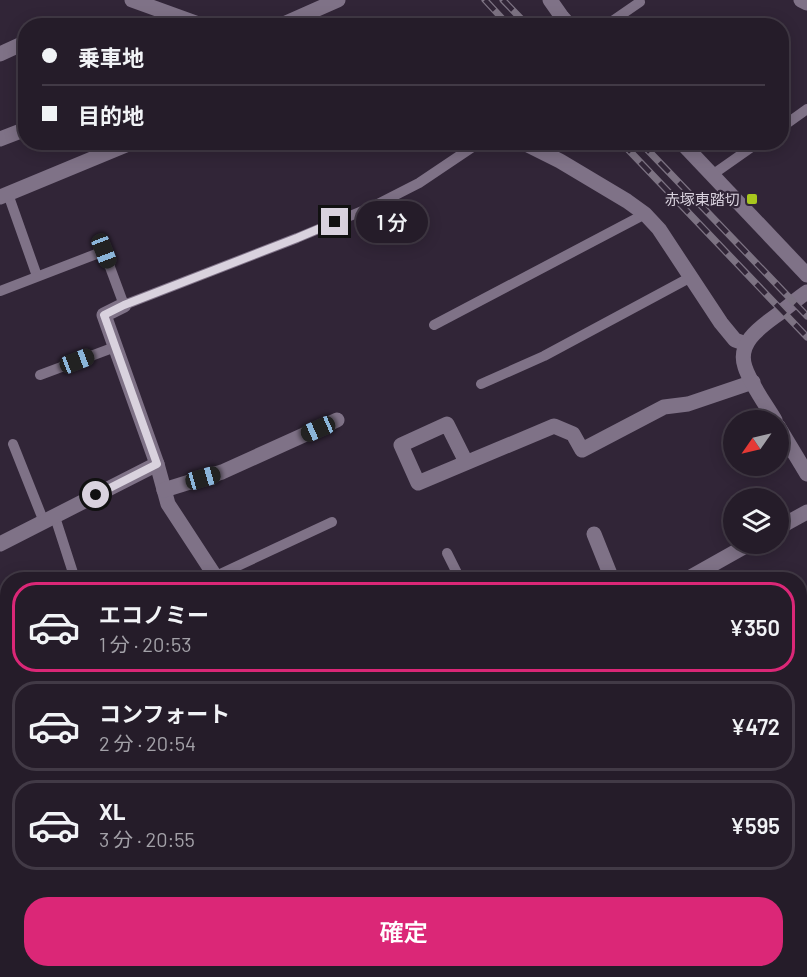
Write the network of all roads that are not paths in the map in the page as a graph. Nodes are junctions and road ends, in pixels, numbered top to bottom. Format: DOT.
graph roads {
  1 [pos="132,0"];
  2 [pos="338,0"];
  3 [pos="550,0"];
  4 [pos="801,0"];
  5 [pos="640,3"];
  6 [pos="807,3"];
  7 [pos="182,18"];
  8 [pos="297,18"];
  9 [pos="563,18"];
  10 [pos="617,18"];
  11 [pos="18,46"];
  12 [pos="0,54"];
  13 [pos="807,109"];
  14 [pos="789,122"];
  15 [pos="18,132"];
  16 [pos="0,139"];
  17 [pos="114,150"];
  18 [pos="468,150"];
  19 [pos="537,150"];
  20 [pos="689,150"];
  21 [pos="748,150"];
  22 [pos="712,175"];
  23 [pos="4,195"];
  24 [pos="645,214"];
  25 [pos="807,275"];
  26 [pos="37,276"];
  27 [pos="691,277"];
  28 [pos="0,291"];
  29 [pos="807,292"];
  30 [pos="124,305"];
  31 [pos="434,325"];
  32 [pos="746,344"];
  33 [pos="115,347"];
  34 [pos="40,375"];
  35 [pos="753,382"];
  36 [pos="481,384"];
  37 [pos="769,410"];
  38 [pos="337,420"];
  39 [pos="13,444"];
  40 [pos="789,444"];
  41 [pos="466,462"];
  42 [pos="157,464"];
  43 [pos="807,474"];
  44 [pos="164,490"];
  45 [pos="807,512"];
  46 [pos="50,519"];
  47 [pos="332,522"];
  48 [pos="789,522"];
  49 [pos="594,534"];
  50 [pos="0,544"];
  51 [pos="447,553"];
  52 [pos="731,554"];
  53 [pos="72,572"];
  54 [pos="214,572"];
  55 [pos="227,572"];
  56 [pos="456,572"];
  57 [pos="609,572"];
  58 [pos="699,572"];
  1 -- 7 [label="street"];
  2 -- 8 [label="street"];
  3 -- 9 [label="street"];
  4 -- 6 [label="street"];
  5 -- 10 [label="lane"];
  11 -- 12 [label="street"];
  13 -- 14 [label="lane"];
  15 -- 16 [label="street"];
  17 -- 23 [label="street"];
  18 -- 30 [label="lane"];
  19 -- 24 [label="street"];
  20 -- 22 [label="street"];
  21 -- 22 [label="lane"];
  22 -- 25 [label="street"];
  23 -- 26 [label="lane"];
  24 -- 27 [label="street"];
  24 -- 31 [label="lane"];
  26 -- 28 [label="lane"];
  26 -- 30 [label="lane"];
  27 -- 32 [label="street"];
  27 -- 36 [label="lane"];
  29 -- 32 [label="street"];
  30 -- 33 [label="street"];
  32 -- 35 [label="street"];
  33 -- 34 [label="lane"];
  33 -- 42 [label="street"];
  35 -- 37 [label="street"];
  35 -- 41 [label="street"];
  38 -- 44 [label="street"];
  39 -- 46 [label="lane"];
  40 -- 43 [label="street"];
  42 -- 44 [label="street"];
  42 -- 46 [label="street"];
  44 -- 54 [label="street"];
  45 -- 48 [label="street"];
  46 -- 50 [label="street"];
  46 -- 53 [label="lane"];
  47 -- 55 [label="lane"];
  49 -- 57 [label="street"];
  51 -- 56 [label="lane"];
  52 -- 58 [label="street"];
}
